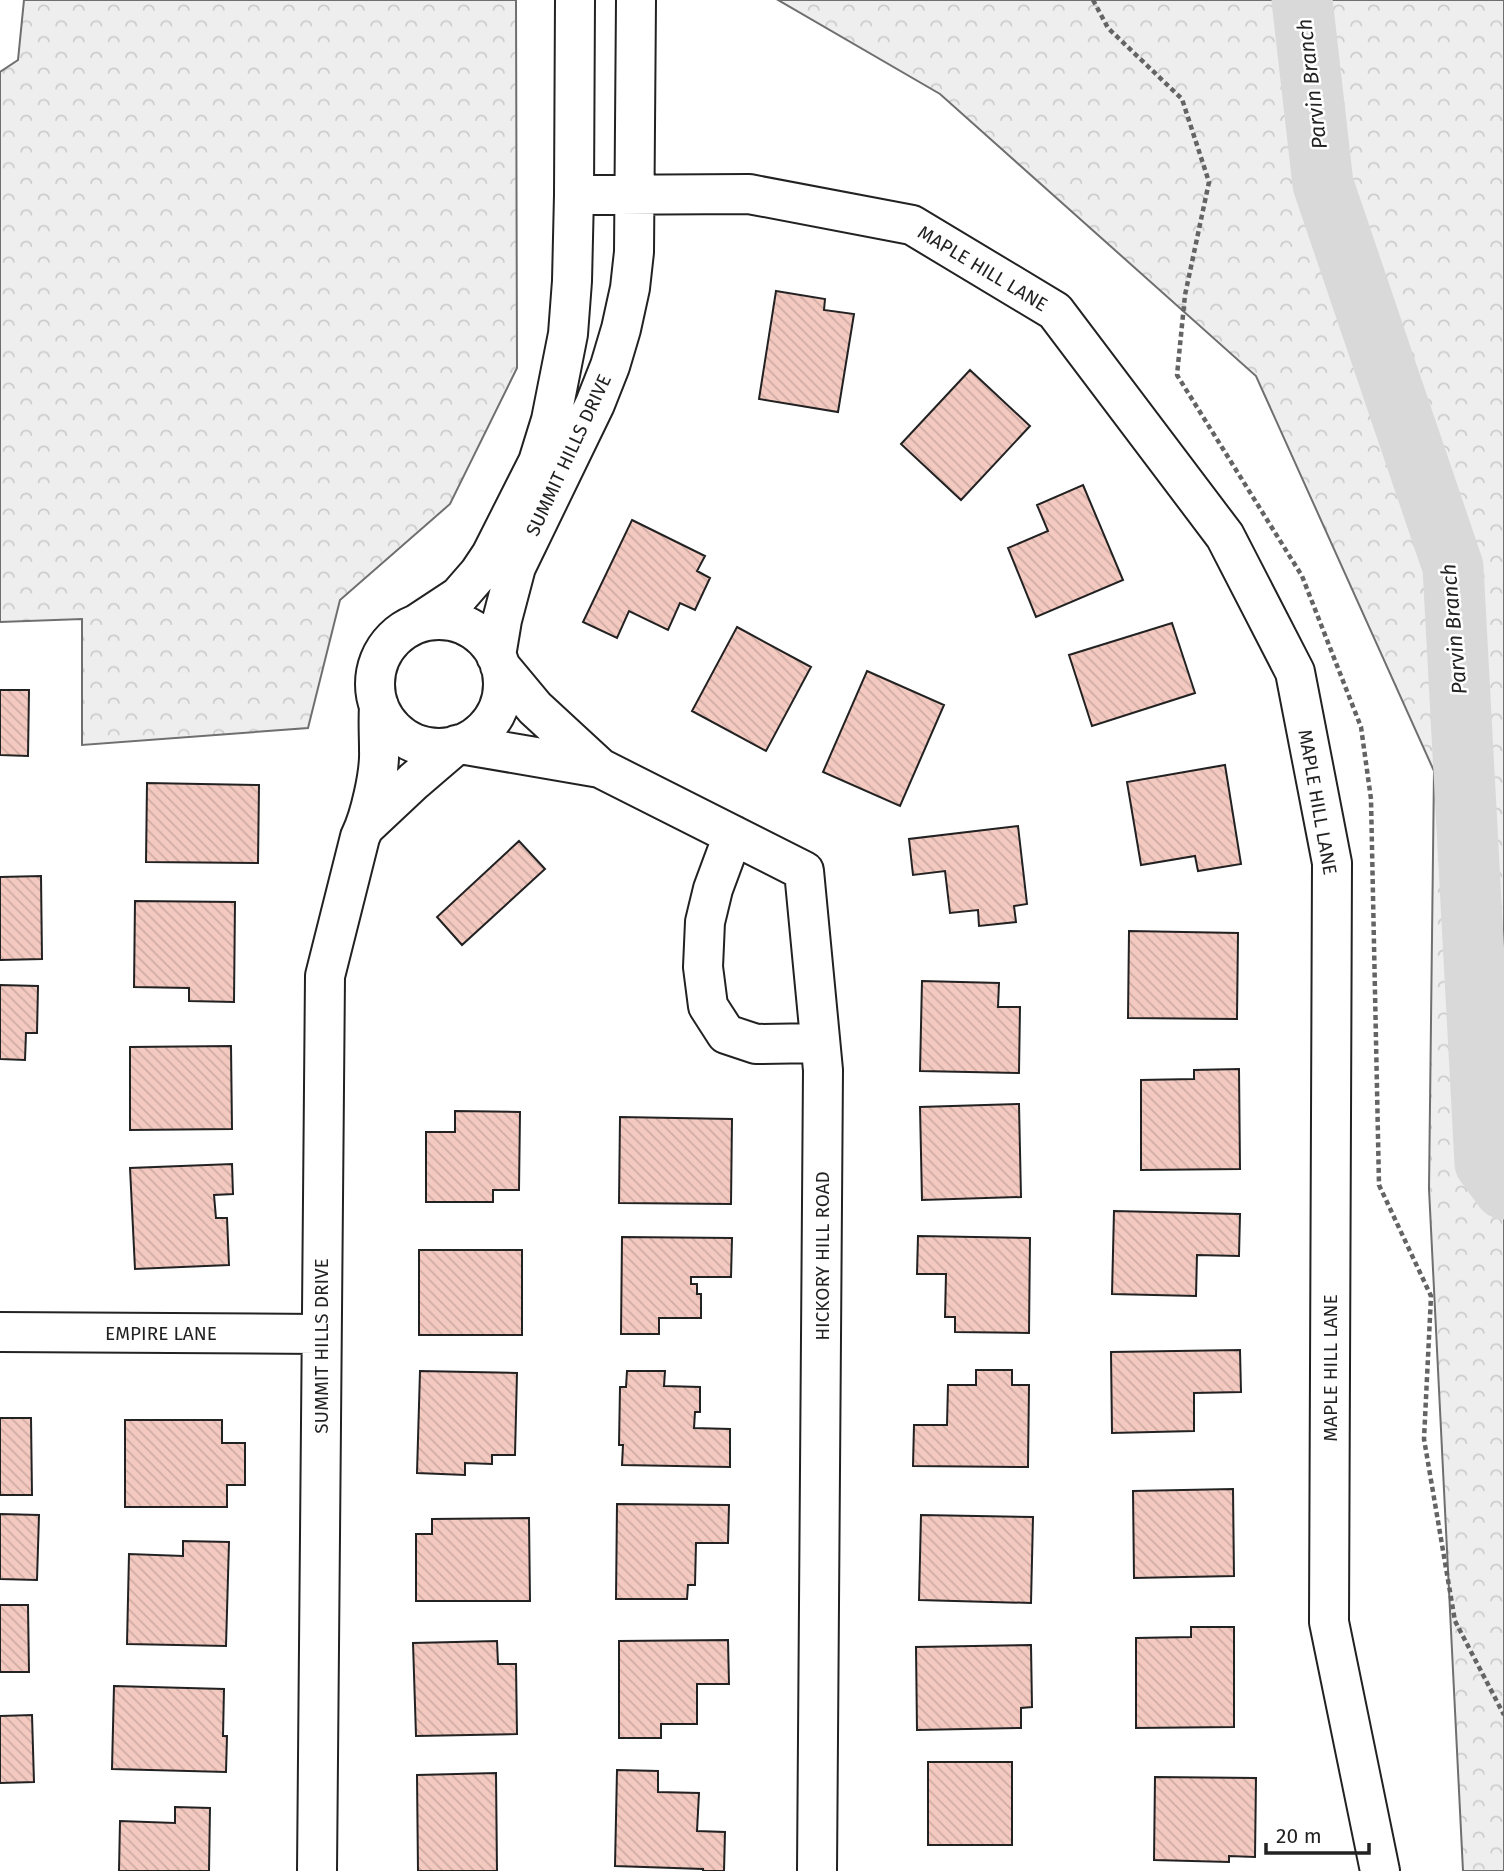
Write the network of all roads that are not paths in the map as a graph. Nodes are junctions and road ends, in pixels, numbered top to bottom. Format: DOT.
graph roads {
  1 [pos="575,0"];
  2 [pos="636,0"];
  3 [pos="634,194"];
  4 [pos="574,195"];
  5 [pos="418,623"];
  6 [pos="498,661"];
  7 [pos="379,706"];
  8 [pos="458,745"];
  9 [pos="600,768"];
  10 [pos="365,827"];
  11 [pos="733,835"];
  12 [pos="820,1043"];
  13 [pos="0,1332"];
  14 [pos="321,1334"];
  15 [pos="317,1871"];
  16 [pos="817,1871"];
  17 [pos="1380,1871"];
  1 -- 4 [label="street, SUMMIT HILLS DRIVE"];
  2 -- 3 [label="street, SUMMIT HILLS DRIVE"];
  3 -- 4 [label="street, MAPLE HILL LANE"];
  3 -- 6 [label="street, SUMMIT HILLS DRIVE"];
  3 -- 17 [label="street, MAPLE HILL LANE"];
  4 -- 5 [label="street, SUMMIT HILLS DRIVE"];
  5 -- 6 [label="street"];
  5 -- 7 [label="street"];
  6 -- 8 [label="street"];
  6 -- 9 [label="street, HICKORY HILL ROAD"];
  7 -- 8 [label="street"];
  7 -- 10 [label="street, SUMMIT HILLS DRIVE"];
  8 -- 9 [label="street, HICKORY HILL ROAD"];
  8 -- 10 [label="street, SUMMIT HILLS DRIVE"];
  9 -- 11 [label="street, HICKORY HILL ROAD"];
  10 -- 14 [label="street, SUMMIT HILLS DRIVE"];
  11 -- 12 [label="street, HICKORY HILL ROAD"];
  11 -- 12 [label="street"];
  12 -- 16 [label="street, HICKORY HILL ROAD"];
  13 -- 14 [label="street, EMPIRE LANE"];
  14 -- 15 [label="street, SUMMIT HILLS DRIVE"];
}
